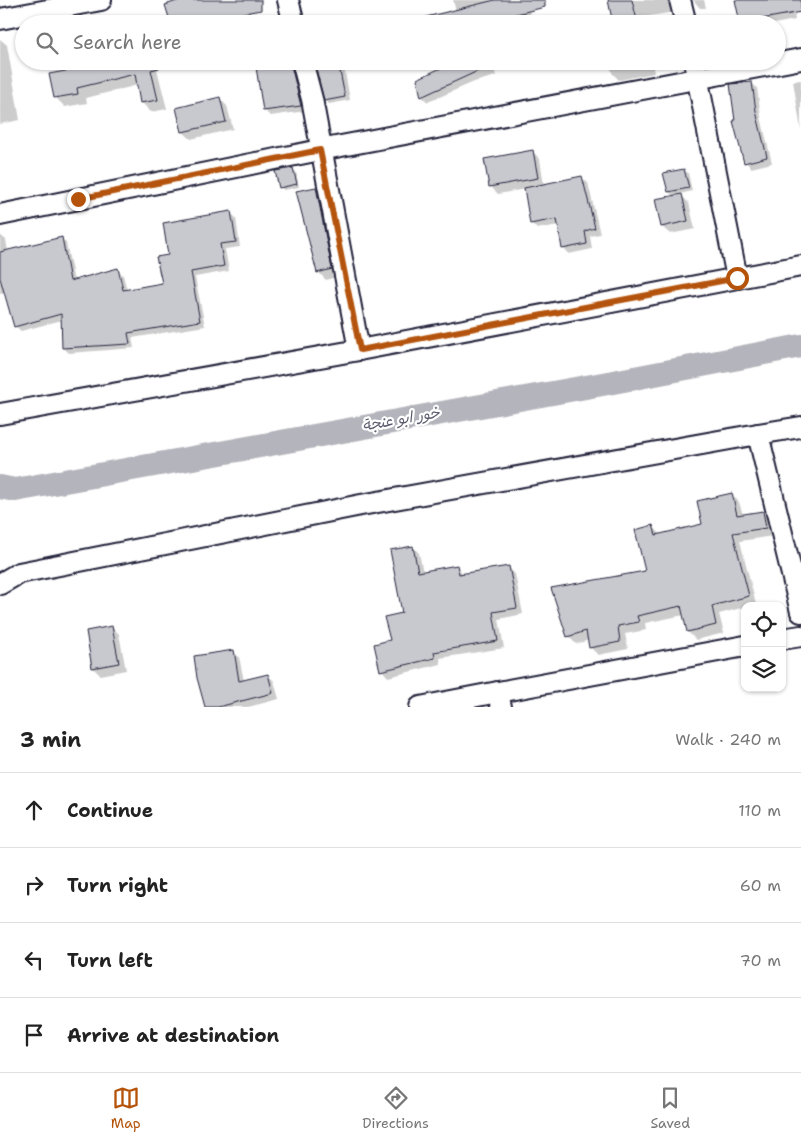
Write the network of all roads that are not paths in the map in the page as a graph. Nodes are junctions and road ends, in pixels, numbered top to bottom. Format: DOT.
graph roads {
  1 [pos="101,0"];
  2 [pos="288,0"];
  3 [pos="680,0"];
  4 [pos="21,15"];
  5 [pos="292,15"];
  6 [pos="684,15"];
  7 [pos="15,16"];
  8 [pos="0,19"];
  9 [pos="801,59"];
  10 [pos="786,60"];
  11 [pos="304,70"];
  12 [pos="691,70"];
  13 [pos="696,70"];
  14 [pos="320,150"];
  15 [pos="0,215"];
  16 [pos="801,266"];
  17 [pos="737,278"];
  18 [pos="360,350"];
  19 [pos="0,414"];
  20 [pos="801,427"];
  21 [pos="758,434"];
  22 [pos="0,584"];
  23 [pos="801,612"];
  24 [pos="801,636"];
  25 [pos="786,638"];
  26 [pos="741,647"];
  27 [pos="499,699"];
  28 [pos="420,707"];
  1 -- 4 [label="street"];
  2 -- 5 [label="street"];
  3 -- 6 [label="street"];
  7 -- 8 [label="street"];
  9 -- 10 [label="street"];
  11 -- 14 [label="street"];
  12 -- 14 [label="street"];
  13 -- 17 [label="street"];
  14 -- 15 [label="street"];
  14 -- 18 [label="street"];
  16 -- 17 [label="street"];
  17 -- 18 [label="street"];
  18 -- 19 [label="street"];
  20 -- 21 [label="street"];
  21 -- 22 [label="street"];
  21 -- 23 [label="street"];
  24 -- 25 [label="street"];
  26 -- 27 [label="street"];
  27 -- 28 [label="street"];
}
